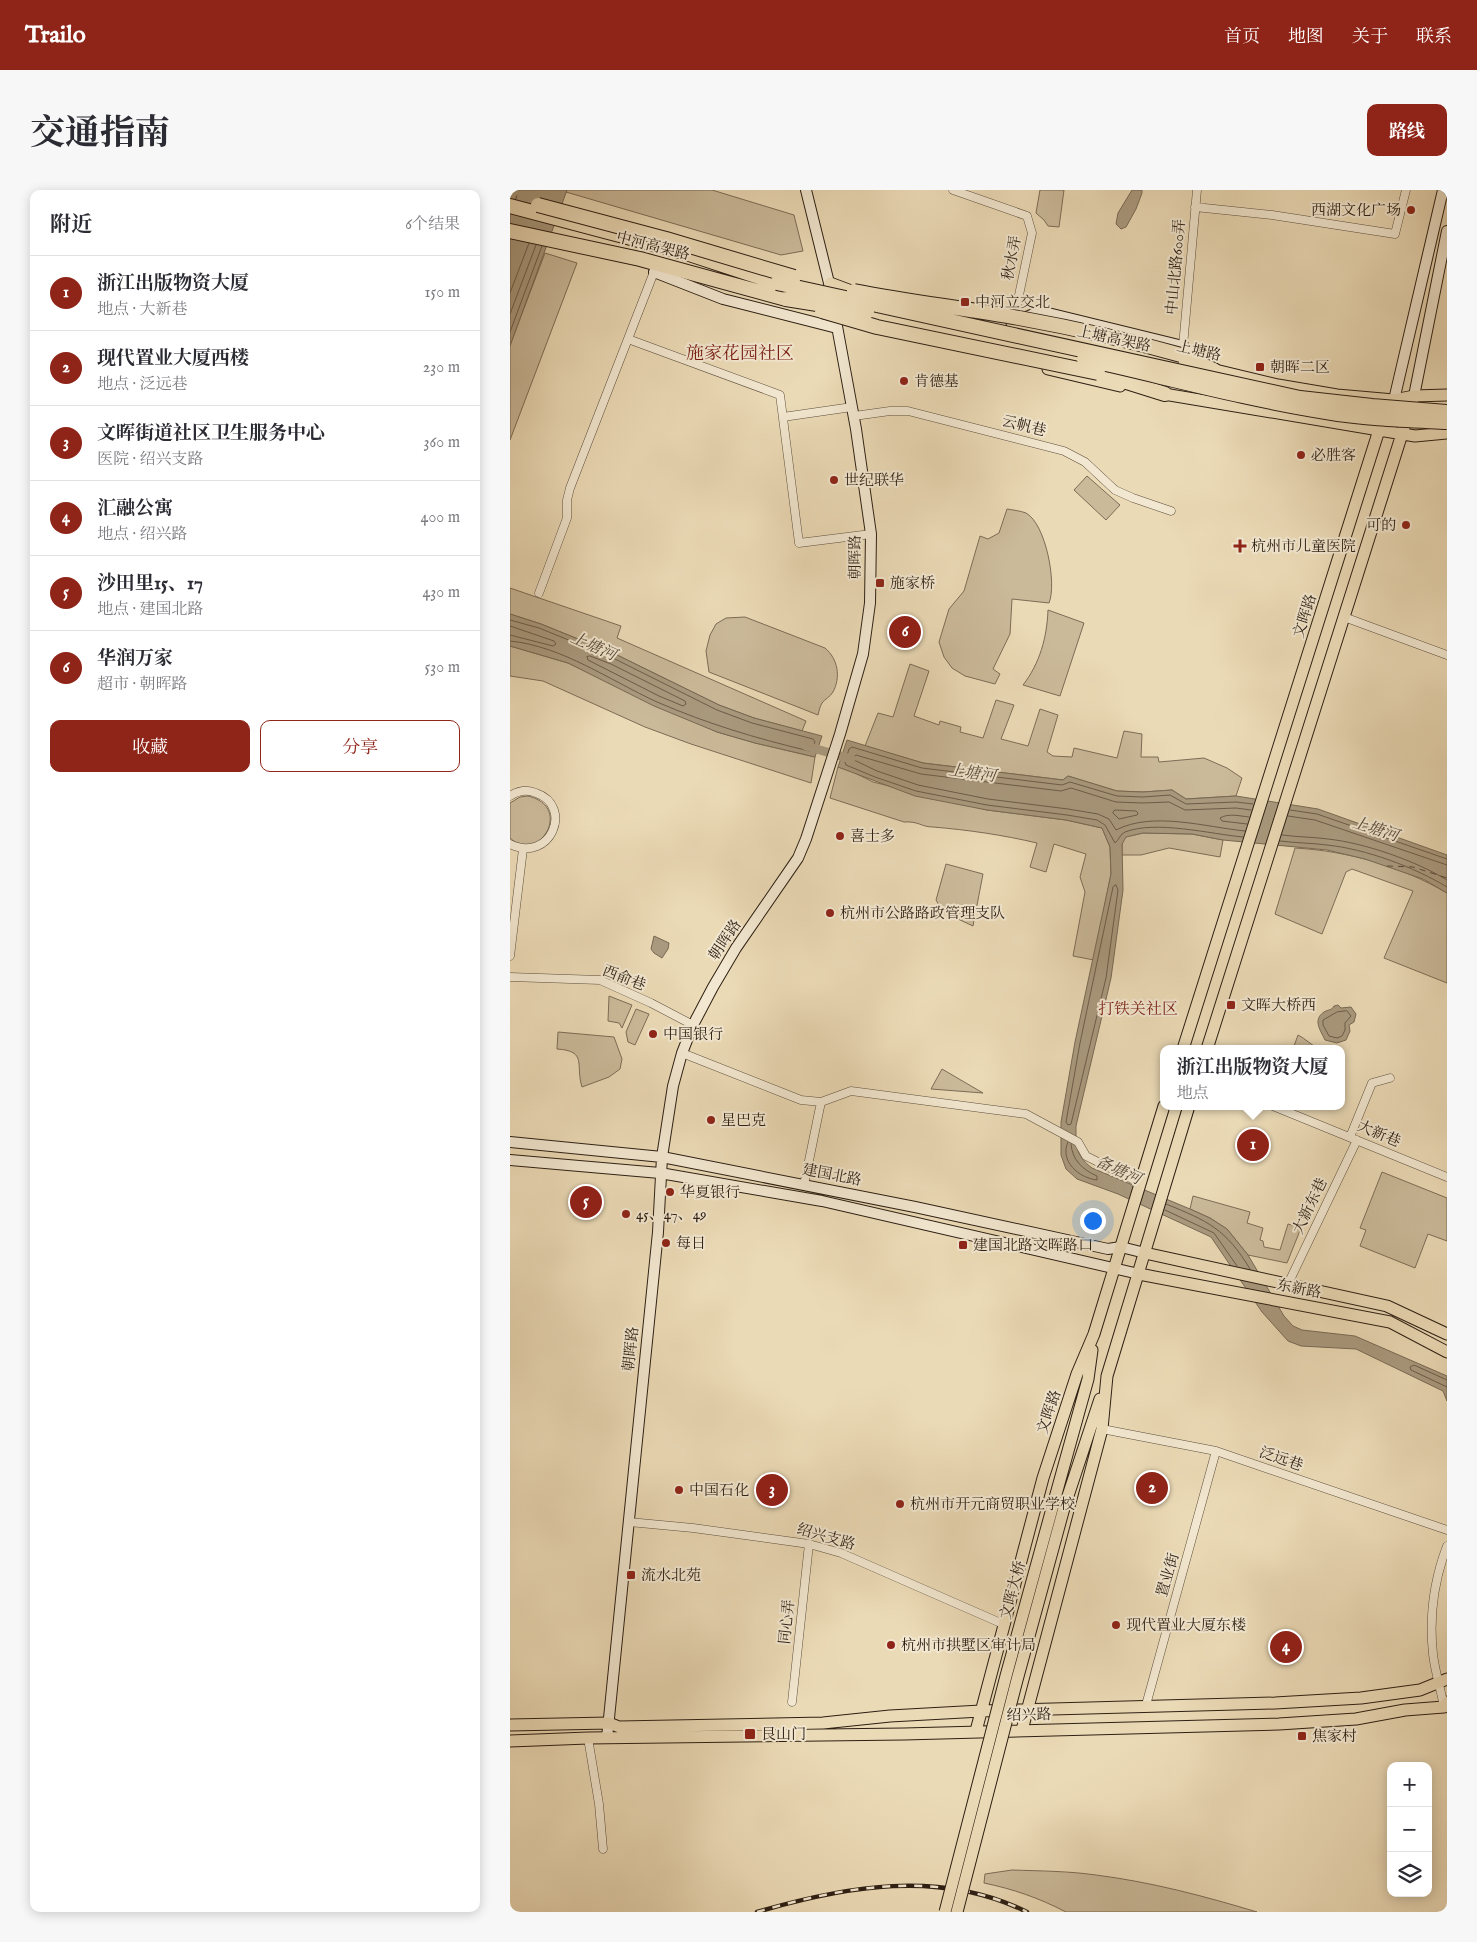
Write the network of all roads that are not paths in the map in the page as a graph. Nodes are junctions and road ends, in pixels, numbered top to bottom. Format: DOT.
graph roads {
  1 [pos="806,190"];
  2 [pos="953,190"];
  3 [pos="1197,190"];
  4 [pos="1406,190"];
  5 [pos="1443,190"];
  6 [pos="510,196"];
  7 [pos="510,206"];
  8 [pos="1195,207"];
  9 [pos="510,231"];
  10 [pos="1447,231"];
  11 [pos="751,265"];
  12 [pos="654,272"];
  13 [pos="777,283"];
  14 [pos="830,283"];
  15 [pos="786,300"];
  16 [pos="834,312"];
  17 [pos="1013,324"];
  18 [pos="837,328"];
  19 [pos="628,339"];
  20 [pos="1182,350"];
  21 [pos="1214,370"];
  22 [pos="1165,394"];
  23 [pos="1447,395"];
  24 [pos="1414,396"];
  25 [pos="1394,400"];
  26 [pos="853,412"];
  27 [pos="1447,412"];
  28 [pos="784,417"];
  29 [pos="1447,422"];
  30 [pos="1379,430"];
  31 [pos="1447,433"];
  32 [pos="1403,434"];
  33 [pos="1171,511"];
  34 [pos="871,534"];
  35 [pos="540,593"];
  36 [pos="1344,617"];
  37 [pos="1447,655"];
  38 [pos="510,796"];
  39 [pos="510,844"];
  40 [pos="523,849"];
  41 [pos="510,956"];
  42 [pos="510,978"];
  43 [pos="693,1025"];
  44 [pos="1184,1045"];
  45 [pos="1208,1045"];
  46 [pos="682,1053"];
  47 [pos="1390,1078"];
  48 [pos="821,1102"];
  49 [pos="1163,1110"];
  50 [pos="1187,1110"];
  51 [pos="1283,1110"];
  52 [pos="1354,1139"];
  53 [pos="510,1142"];
  54 [pos="662,1157"];
  55 [pos="510,1160"];
  56 [pos="660,1173"];
  57 [pos="1447,1177"];
  58 [pos="1140,1183"];
  59 [pos="804,1185"];
  60 [pos="1121,1247"];
  61 [pos="1145,1253"];
  62 [pos="1115,1268"];
  63 [pos="1139,1274"];
  64 [pos="1288,1284"];
  65 [pos="1094,1334"];
  66 [pos="1447,1334"];
  67 [pos="1447,1352"];
  68 [pos="1107,1376"];
  69 [pos="1102,1429"];
  70 [pos="1216,1452"];
  71 [pos="629,1522"];
  72 [pos="1447,1530"];
  73 [pos="809,1544"];
  74 [pos="1447,1546"];
  75 [pos="1003,1624"];
  76 [pos="1443,1680"];
  77 [pos="792,1702"];
  78 [pos="1146,1705"];
  79 [pos="1446,1705"];
  80 [pos="1026,1710"];
  81 [pos="981,1711"];
  82 [pos="609,1723"];
  83 [pos="510,1724"];
  84 [pos="1022,1730"];
  85 [pos="976,1731"];
  86 [pos="588,1738"];
  87 [pos="607,1738"];
  88 [pos="510,1741"];
  89 [pos="603,1849"];
  90 [pos="944,1912"];
  91 [pos="957,1912"];
  1 -- 14 [label="main road, 朝晖路"];
  2 -- 17 [label="street, 秋水弄"];
  3 -- 8 [label="street, 中山北路600弄"];
  4 -- 8 [label="street"];
  5 -- 25 [label="main road, 文晖路"];
  6 -- 11 [label="highway, bridge"];
  7 -- 13 [label="highway, 中河高架路"];
  8 -- 20 [label="street, 中山北路600弄"];
  9 -- 15 [label="highway, 中河高架路"];
  10 -- 24 [label="main road"];
  11 -- 13 [label="highway, bridge"];
  11 -- 20 [label="highway, bridge"];
  12 -- 18 [label="main road"];
  12 -- 19 [label="street"];
  13 -- 27 [label="highway, 上塘高架路, bridge"];
  14 -- 16 [label="main road, 朝晖路"];
  14 -- 17 [label="main road, 上塘路"];
  15 -- 22 [label="highway, bridge"];
  15 -- 29 [label="highway, 上塘高架路, bridge"];
  16 -- 18 [label="main road, 朝晖路"];
  16 -- 22 [label="main road"];
  17 -- 20 [label="main road"];
  17 -- 21 [label="main road, 上塘路"];
  18 -- 26 [label="main road, 朝晖路"];
  19 -- 28 [label="street"];
  19 -- 35 [label="street"];
  20 -- 21 [label="highway"];
  21 -- 25 [label="main road, 上塘路"];
  22 -- 30 [label="main road"];
  23 -- 24 [label="main road, 上塘路"];
  24 -- 25 [label="main road, 上塘路"];
  24 -- 32 [label="main road"];
  25 -- 30 [label="main road, 文晖路"];
  26 -- 28 [label="street, 云帆巷"];
  26 -- 33 [label="street, 云帆巷"];
  26 -- 34 [label="main road, 朝晖路"];
  28 -- 34 [label="street"];
  30 -- 32 [label="main road"];
  30 -- 44 [label="main road, 文晖路"];
  31 -- 32 [label="main road"];
  32 -- 36 [label="main road"];
  34 -- 43 [label="main road, 朝晖路"];
  36 -- 37 [label="street"];
  36 -- 45 [label="main road"];
  38 -- 40 [label="street"];
  39 -- 40 [label="street"];
  40 -- 41 [label="street"];
  42 -- 43 [label="street, 西俞巷"];
  43 -- 46 [label="main road, 朝晖路"];
  46 -- 48 [label="street"];
  46 -- 54 [label="main road, 朝晖路"];
  47 -- 52 [label="street, 大新东巷"];
  48 -- 58 [label="street"];
  48 -- 59 [label="street"];
  49 -- 58 [label="main road, 文晖路"];
  50 -- 61 [label="main road"];
  51 -- 52 [label="street, 大新巷"];
  52 -- 57 [label="street, 大新巷"];
  52 -- 64 [label="street, 大新东巷"];
  53 -- 54 [label="main road, 建国北路"];
  54 -- 56 [label="main road, 朝晖路"];
  54 -- 59 [label="main road, 建国北路"];
  55 -- 56 [label="main road, 建国北路"];
  56 -- 62 [label="main road, 建国北路"];
  56 -- 71 [label="main road, 朝晖路"];
  58 -- 60 [label="main road, 文晖路"];
  59 -- 60 [label="main road, 建国北路"];
  60 -- 61 [label="main road, 建国北路"];
  60 -- 62 [label="main road, 文晖路"];
  61 -- 63 [label="main road"];
  61 -- 64 [label="main road, 东新路"];
  62 -- 63 [label="main road, 建国北路"];
  62 -- 65 [label="main road, 文晖路"];
  63 -- 67 [label="main road, 东新路"];
  63 -- 68 [label="main road"];
  64 -- 66 [label="main road, 东新路"];
  65 -- 75 [label="main road, 文晖路"];
  65 -- 90 [label="main road, 文晖大桥, bridge"];
  68 -- 69 [label="main road"];
  68 -- 91 [label="main road, 文晖大桥, bridge"];
  69 -- 70 [label="street, 泛远巷"];
  69 -- 80 [label="main road"];
  70 -- 72 [label="street, 泛远巷"];
  70 -- 78 [label="street, 置业街"];
  71 -- 73 [label="street, 绍兴支路"];
  71 -- 82 [label="main road, 朝晖路"];
  73 -- 75 [label="street, 绍兴支路"];
  73 -- 77 [label="street, 同心弄"];
  74 -- 76 [label="street"];
  75 -- 81 [label="main road, 文晖路"];
  76 -- 78 [label="main road, 绍兴路"];
  76 -- 79 [label="street"];
  78 -- 80 [label="main road, 绍兴路"];
  79 -- 84 [label="main road, 绍兴路"];
  80 -- 81 [label="main road, 绍兴路"];
  80 -- 84 [label="main road"];
  81 -- 82 [label="main road, 绍兴路"];
  81 -- 85 [label="main road, 文晖路"];
  82 -- 83 [label="main road"];
  82 -- 87 [label="main road, 朝晖路"];
  84 -- 85 [label="main road, 绍兴路"];
  85 -- 87 [label="main road, 绍兴路"];
  86 -- 87 [label="main road"];
  86 -- 88 [label="main road"];
  86 -- 89 [label="street"];
}
